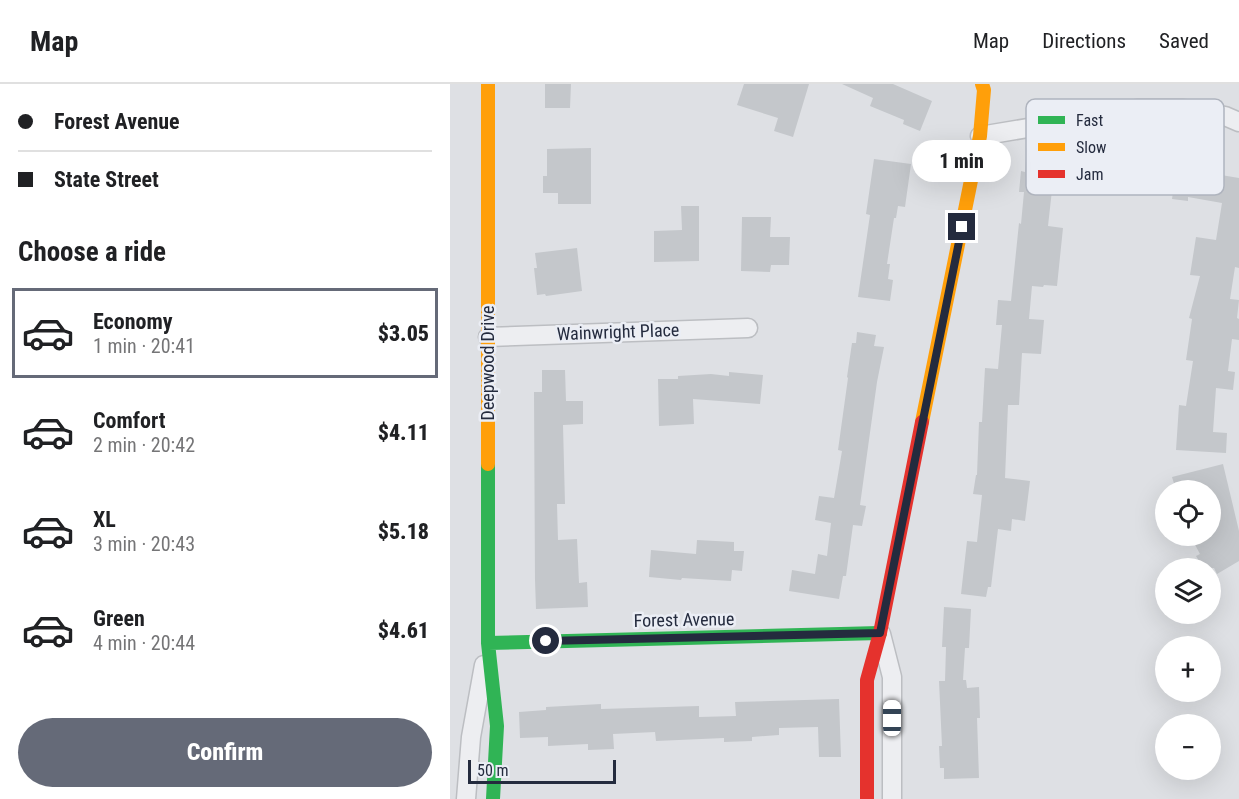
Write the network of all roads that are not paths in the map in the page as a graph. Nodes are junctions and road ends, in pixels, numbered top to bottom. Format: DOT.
graph roads {
  1 [pos="488,84"];
  2 [pos="982,84"];
  3 [pos="1224,116"];
  4 [pos="1239,122"];
  5 [pos="1026,128"];
  6 [pos="980,136"];
  7 [pos="748,327"];
  8 [pos="488,337"];
  9 [pos="880,633"];
  10 [pos="488,643"];
  11 [pos="466,799"];
  12 [pos="493,799"];
  13 [pos="867,799"];
  14 [pos="892,799"];
  1 -- 8 [label="street, Deepwood Drive"];
  2 -- 6 [label="street"];
  3 -- 4 [label="street"];
  5 -- 6 [label="street"];
  6 -- 9 [label="street"];
  7 -- 8 [label="street, Wainwright Place"];
  8 -- 10 [label="street, Deepwood Drive"];
  9 -- 10 [label="street, Forest Avenue"];
  9 -- 13 [label="street"];
  9 -- 14 [label="street"];
  10 -- 11 [label="street, Deepwood Drive"];
  10 -- 12 [label="street, Deepwood Drive"];
}
